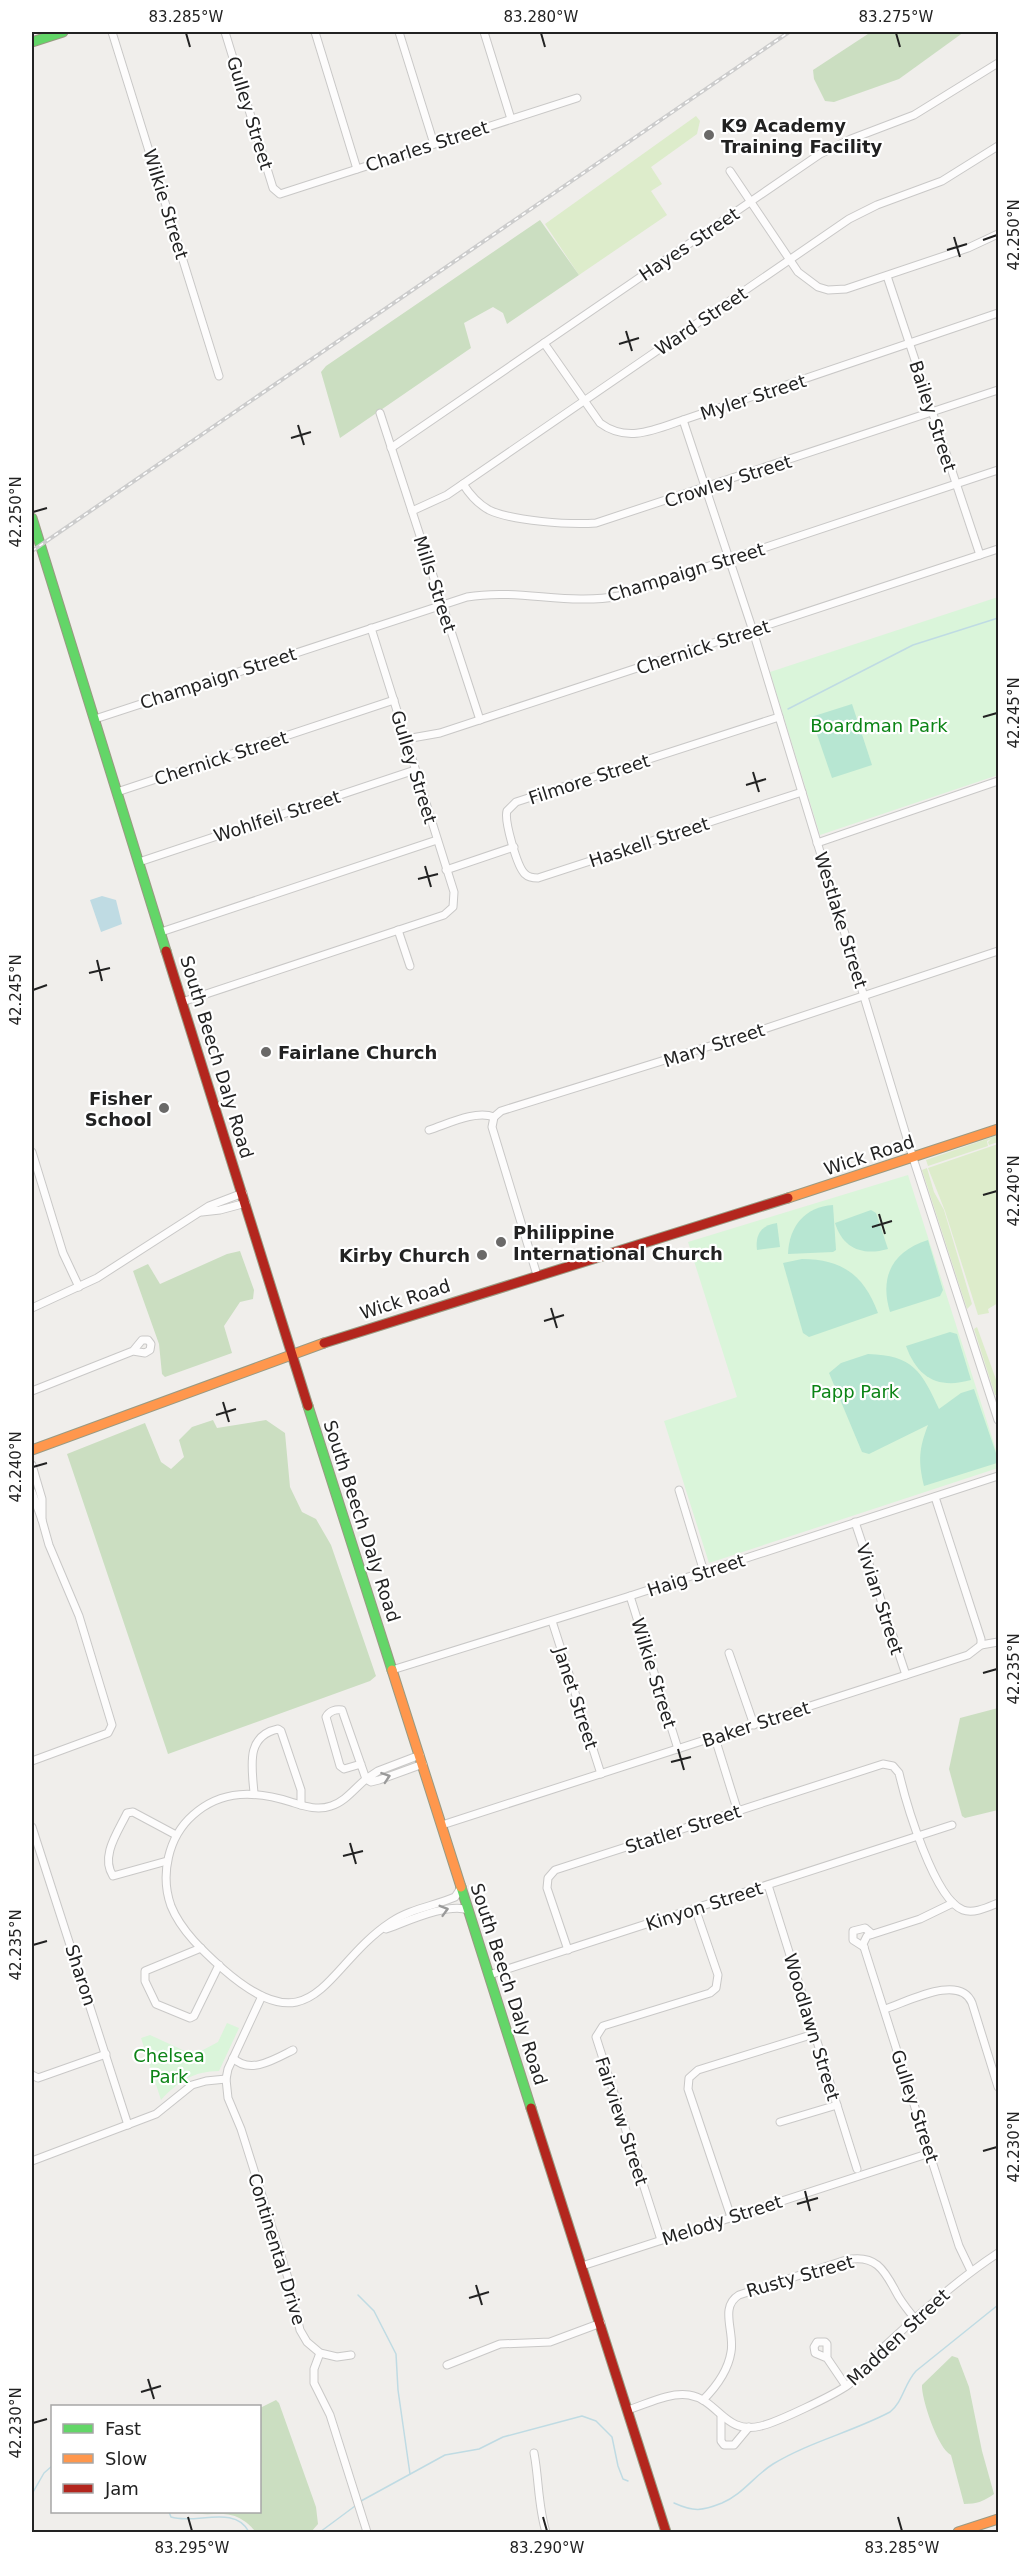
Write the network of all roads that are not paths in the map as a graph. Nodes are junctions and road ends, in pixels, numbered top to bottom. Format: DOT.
graph roads {
  1 [pos="58,32"];
  2 [pos="112,32"];
  3 [pos="225,32"];
  4 [pos="315,32"];
  5 [pos="399,32"];
  6 [pos="484,32"];
  7 [pos="32,42"];
  8 [pos="999,63"];
  9 [pos="577,98"];
  10 [pos="511,119"];
  11 [pos="434,144"];
  12 [pos="999,146"];
  13 [pos="357,169"];
  14 [pos="730,171"];
  15 [pos="276,193"];
  16 [pos="750,201"];
  17 [pos="999,234"];
  18 [pos="790,260"];
  19 [pos="887,276"];
  20 [pos="999,313"];
  21 [pos="544,343"];
  22 [pos="910,344"];
  23 [pos="219,376"];
  24 [pos="999,390"];
  25 [pos="584,401"];
  26 [pos="932,412"];
  27 [pos="380,413"];
  28 [pos="683,420"];
  29 [pos="391,448"];
  30 [pos="999,470"];
  31 [pos="463,484"];
  32 [pos="956,484"];
  33 [pos="706,488"];
  34 [pos="412,511"];
  35 [pos="32,518"];
  36 [pos="999,549"];
  37 [pos="980,555"];
  38 [pos="729,560"];
  39 [pos="442,604"];
  40 [pos="371,628"];
  41 [pos="753,631"];
  42 [pos="393,700"];
  43 [pos="779,717"];
  44 [pos="94,719"];
  45 [pos="480,720"];
  46 [pos="405,739"];
  47 [pos="415,770"];
  48 [pos="999,781"];
  49 [pos="117,792"];
  50 [pos="802,792"];
  51 [pos="437,840"];
  52 [pos="817,843"];
  53 [pos="514,847"];
  54 [pos="139,862"];
  55 [pos="446,870"];
  56 [pos="398,930"];
  57 [pos="161,932"];
  58 [pos="999,951"];
  59 [pos="410,966"];
  60 [pos="864,996"];
  61 [pos="182,1002"];
  62 [pos="494,1117"];
  63 [pos="999,1129"];
  64 [pos="429,1130"];
  65 [pos="32,1152"];
  66 [pos="913,1158"];
  67 [pos="244,1198"];
  68 [pos="537,1275"];
  69 [pos="79,1287"];
  70 [pos="32,1308"];
  71 [pos="133,1351"];
  72 [pos="292,1353"];
  73 [pos="32,1391"];
  74 [pos="999,1420"];
  75 [pos="32,1450"];
  76 [pos="32,1465"];
  77 [pos="999,1476"];
  78 [pos="679,1490"];
  79 [pos="32,1492"];
  80 [pos="935,1497"];
  81 [pos="42,1520"];
  82 [pos="855,1522"];
  83 [pos="704,1572"];
  84 [pos="630,1596"];
  85 [pos="552,1621"];
  86 [pos="999,1642"];
  87 [pos="981,1646"];
  88 [pos="729,1653"];
  89 [pos="392,1670"];
  90 [pos="906,1675"];
  91 [pos="754,1725"];
  92 [pos="715,1738"];
  93 [pos="678,1749"];
  94 [pos="421,1760"];
  95 [pos="32,1761"];
  96 [pos="361,1764"];
  97 [pos="601,1774"];
  98 [pos="366,1779"];
  99 [pos="254,1793"];
  100 [pos="301,1805"];
  101 [pos="738,1812"];
  102 [pos="442,1825"];
  103 [pos="952,1825"];
  104 [pos="32,1827"];
  105 [pos="176,1835"];
  106 [pos="918,1836"];
  107 [pos="167,1861"];
  108 [pos="768,1885"];
  109 [pos="461,1888"];
  110 [pos="953,1903"];
  111 [pos="999,1903"];
  112 [pos="696,1908"];
  113 [pos="468,1910"];
  114 [pos="381,1931"];
  115 [pos="872,1934"];
  116 [pos="864,1943"];
  117 [pos="201,1948"];
  118 [pos="568,1950"];
  119 [pos="219,1965"];
  120 [pos="489,1975"];
  121 [pos="262,1996"];
  122 [pos="885,2009"];
  123 [pos="814,2034"];
  124 [pos="293,2050"];
  125 [pos="106,2054"];
  126 [pos="232,2058"];
  127 [pos="32,2074"];
  128 [pos="226,2079"];
  129 [pos="999,2087"];
  130 [pos="837,2105"];
  131 [pos="780,2122"];
  132 [pos="129,2124"];
  133 [pos="930,2153"];
  134 [pos="32,2161"];
  135 [pos="857,2169"];
  136 [pos="731,2217"];
  137 [pos="661,2240"];
  138 [pos="999,2253"];
  139 [pos="582,2266"];
  140 [pos="972,2271"];
  141 [pos="915,2319"];
  142 [pos="601,2323"];
  143 [pos="320,2353"];
  144 [pos="351,2355"];
  145 [pos="827,2358"];
  146 [pos="447,2364"];
  147 [pos="846,2386"];
  148 [pos="703,2400"];
  149 [pos="628,2410"];
  150 [pos="721,2416"];
  151 [pos="748,2427"];
  152 [pos="534,2453"];
  153 [pos="999,2519"];
  154 [pos="367,2532"];
  155 [pos="546,2532"];
  156 [pos="666,2532"];
  157 [pos="958,2532"];
  1 -- 7 [label="street"];
  2 -- 23 [label="street, Wilkie Street"];
  3 -- 15 [label="street, Gulley Street"];
  4 -- 13 [label="street"];
  5 -- 11 [label="street"];
  6 -- 10 [label="street"];
  8 -- 16 [label="street, Hayes Street"];
  9 -- 10 [label="street, Charles Street"];
  10 -- 11 [label="street, Charles Street"];
  11 -- 13 [label="street, Charles Street"];
  12 -- 18 [label="street, Ward Street"];
  13 -- 15 [label="street, Charles Street"];
  14 -- 16 [label="street"];
  16 -- 18 [label="street"];
  16 -- 21 [label="street, Hayes Street"];
  17 -- 19 [label="street"];
  18 -- 19 [label="street"];
  18 -- 25 [label="street, Ward Street"];
  19 -- 22 [label="street, Bailey Street"];
  20 -- 22 [label="street, Myler Street"];
  21 -- 25 [label="street, Myler Street"];
  21 -- 29 [label="street, Hayes Street"];
  22 -- 26 [label="street, Bailey Street"];
  22 -- 28 [label="street, Myler Street"];
  24 -- 26 [label="street, Crowley Street"];
  25 -- 28 [label="street, Myler Street"];
  25 -- 31 [label="street, Ward Street"];
  26 -- 32 [label="street, Bailey Street"];
  26 -- 33 [label="street, Crowley Street"];
  27 -- 29 [label="street, Mills Street"];
  28 -- 33 [label="street, Westlake Street"];
  29 -- 34 [label="street, Mills Street"];
  30 -- 32 [label="street, Champaign Street"];
  31 -- 33 [label="street, Crowley Street"];
  31 -- 34 [label="street, Ward Street"];
  32 -- 37 [label="street, Bailey Street"];
  32 -- 38 [label="street, Champaign Street"];
  33 -- 38 [label="street, Westlake Street"];
  34 -- 39 [label="street, Mills Street"];
  35 -- 44 [label="street, South Beech Daly Road"];
  36 -- 37 [label="street, Chernick Street"];
  37 -- 41 [label="street, Chernick Street"];
  38 -- 39 [label="street, Champaign Street"];
  38 -- 41 [label="street, Westlake Street"];
  39 -- 40 [label="street, Champaign Street"];
  39 -- 45 [label="street, Mills Street"];
  40 -- 42 [label="street, Gulley Street"];
  40 -- 44 [label="street, Champaign Street"];
  41 -- 43 [label="street, Westlake Street"];
  41 -- 45 [label="street, Chernick Street"];
  42 -- 46 [label="street, Gulley Street"];
  42 -- 49 [label="street, Chernick Street"];
  43 -- 50 [label="street, Westlake Street"];
  43 -- 53 [label="street, Filmore Street"];
  44 -- 49 [label="street, South Beech Daly Road"];
  45 -- 46 [label="street, Chernick Street"];
  46 -- 47 [label="street, Gulley Street"];
  47 -- 51 [label="street, Gulley Street"];
  47 -- 54 [label="street, Wohlfeil Street"];
  48 -- 52 [label="street"];
  49 -- 54 [label="street, South Beech Daly Road"];
  50 -- 52 [label="street, Westlake Street"];
  50 -- 53 [label="street, Haskell Street"];
  51 -- 55 [label="street, Gulley Street"];
  51 -- 57 [label="street"];
  52 -- 60 [label="street, Westlake Street"];
  53 -- 55 [label="street"];
  54 -- 57 [label="street, South Beech Daly Road"];
  55 -- 56 [label="street, Gulley Street"];
  56 -- 59 [label="street"];
  56 -- 61 [label="street"];
  57 -- 61 [label="street, South Beech Daly Road"];
  58 -- 60 [label="street, Mary Street"];
  60 -- 62 [label="street, Mary Street"];
  60 -- 66 [label="street, Westlake Street"];
  61 -- 67 [label="street, South Beech Daly Road"];
  62 -- 64 [label="street, Mary Street"];
  62 -- 68 [label="street"];
  63 -- 66 [label="street, Wick Road"];
  65 -- 69 [label="street"];
  66 -- 68 [label="street, Wick Road"];
  66 -- 74 [label="street, Westlake Street"];
  67 -- 69 [label="street"];
  67 -- 72 [label="street, South Beech Daly Road"];
  68 -- 72 [label="street, Wick Road"];
  69 -- 70 [label="street"];
  71 -- 73 [label="street"];
  72 -- 75 [label="street, Wick Road"];
  72 -- 89 [label="street, South Beech Daly Road"];
  76 -- 81 [label="street"];
  77 -- 80 [label="street, Haig Street"];
  78 -- 83 [label="street"];
  79 -- 81 [label="street"];
  80 -- 82 [label="street, Haig Street"];
  80 -- 87 [label="street"];
  81 -- 95 [label="street"];
  82 -- 83 [label="street, Haig Street"];
  82 -- 90 [label="street, Vivian Street"];
  83 -- 84 [label="street, Haig Street"];
  84 -- 85 [label="street, Haig Street"];
  84 -- 93 [label="street, Wilkie Street"];
  85 -- 89 [label="street, Haig Street"];
  85 -- 97 [label="street, Janet Street"];
  86 -- 87 [label="street, Baker Street"];
  87 -- 90 [label="street, Baker Street"];
  88 -- 91 [label="street"];
  89 -- 94 [label="street, South Beech Daly Road"];
  90 -- 91 [label="street, Baker Street"];
  91 -- 92 [label="street, Baker Street"];
  92 -- 93 [label="street, Baker Street"];
  92 -- 101 [label="street"];
  93 -- 97 [label="street, Baker Street"];
  94 -- 98 [label="street"];
  94 -- 102 [label="street, South Beech Daly Road"];
  96 -- 96 [label="street"];
  96 -- 98 [label="street"];
  97 -- 102 [label="street, Baker Street"];
  98 -- 100 [label="street"];
  99 -- 100 [label="street"];
  99 -- 100 [label="street"];
  99 -- 105 [label="street"];
  101 -- 106 [label="street, Statler Street"];
  101 -- 118 [label="street, Statler Street"];
  102 -- 109 [label="street, South Beech Daly Road"];
  103 -- 106 [label="street, Kinyon Street"];
  104 -- 125 [label="street, Sharon"];
  105 -- 107 [label="street"];
  105 -- 107 [label="street"];
  106 -- 108 [label="street, Kinyon Street"];
  106 -- 110 [label="street"];
  107 -- 117 [label="street"];
  108 -- 112 [label="street, Kinyon Street"];
  108 -- 123 [label="street, Woodlawn Street"];
  109 -- 113 [label="street, South Beech Daly Road"];
  109 -- 114 [label="street"];
  110 -- 111 [label="street"];
  110 -- 115 [label="street"];
  112 -- 118 [label="street, Kinyon Street"];
  112 -- 137 [label="street, Fairview Street"];
  114 -- 113 [label="street, one-way"];
  113 -- 120 [label="street, South Beech Daly Road"];
  114 -- 121 [label="street"];
  115 -- 116 [label="street"];
  115 -- 116 [label="street, Gulley Street"];
  116 -- 122 [label="street, Gulley Street"];
  117 -- 119 [label="street"];
  117 -- 119 [label="street"];
  118 -- 120 [label="street, Kinyon Street"];
  119 -- 121 [label="street"];
  120 -- 139 [label="street, South Beech Daly Road"];
  121 -- 126 [label="street, Continental Drive"];
  122 -- 129 [label="street"];
  122 -- 133 [label="street, Gulley Street"];
  123 -- 130 [label="street, Woodlawn Street"];
  123 -- 136 [label="street"];
  124 -- 126 [label="street"];
  125 -- 127 [label="street"];
  125 -- 132 [label="street, Sharon"];
  126 -- 128 [label="street, Continental Drive"];
  128 -- 132 [label="street"];
  128 -- 143 [label="street, Continental Drive"];
  130 -- 131 [label="street"];
  130 -- 135 [label="street, Woodlawn Street"];
  132 -- 134 [label="street"];
  133 -- 136 [label="street, Melody Street"];
  133 -- 140 [label="street, Gulley Street"];
  136 -- 137 [label="street, Melody Street"];
  137 -- 139 [label="street, Melody Street"];
  138 -- 140 [label="street, Madden Street"];
  139 -- 142 [label="street, South Beech Daly Road"];
  140 -- 141 [label="street, Madden Street"];
  141 -- 147 [label="street, Madden Street"];
  141 -- 148 [label="street, Rusty Street"];
  142 -- 146 [label="street"];
  142 -- 149 [label="street, South Beech Daly Road"];
  143 -- 144 [label="street"];
  143 -- 154 [label="street"];
  145 -- 147 [label="street"];
  147 -- 151 [label="street, Madden Street"];
  148 -- 149 [label="street"];
  148 -- 150 [label="street"];
  149 -- 156 [label="street, South Beech Daly Road"];
  150 -- 151 [label="street"];
  150 -- 151 [label="street"];
  152 -- 155 [label="street"];
  153 -- 157 [label="street"];
}
